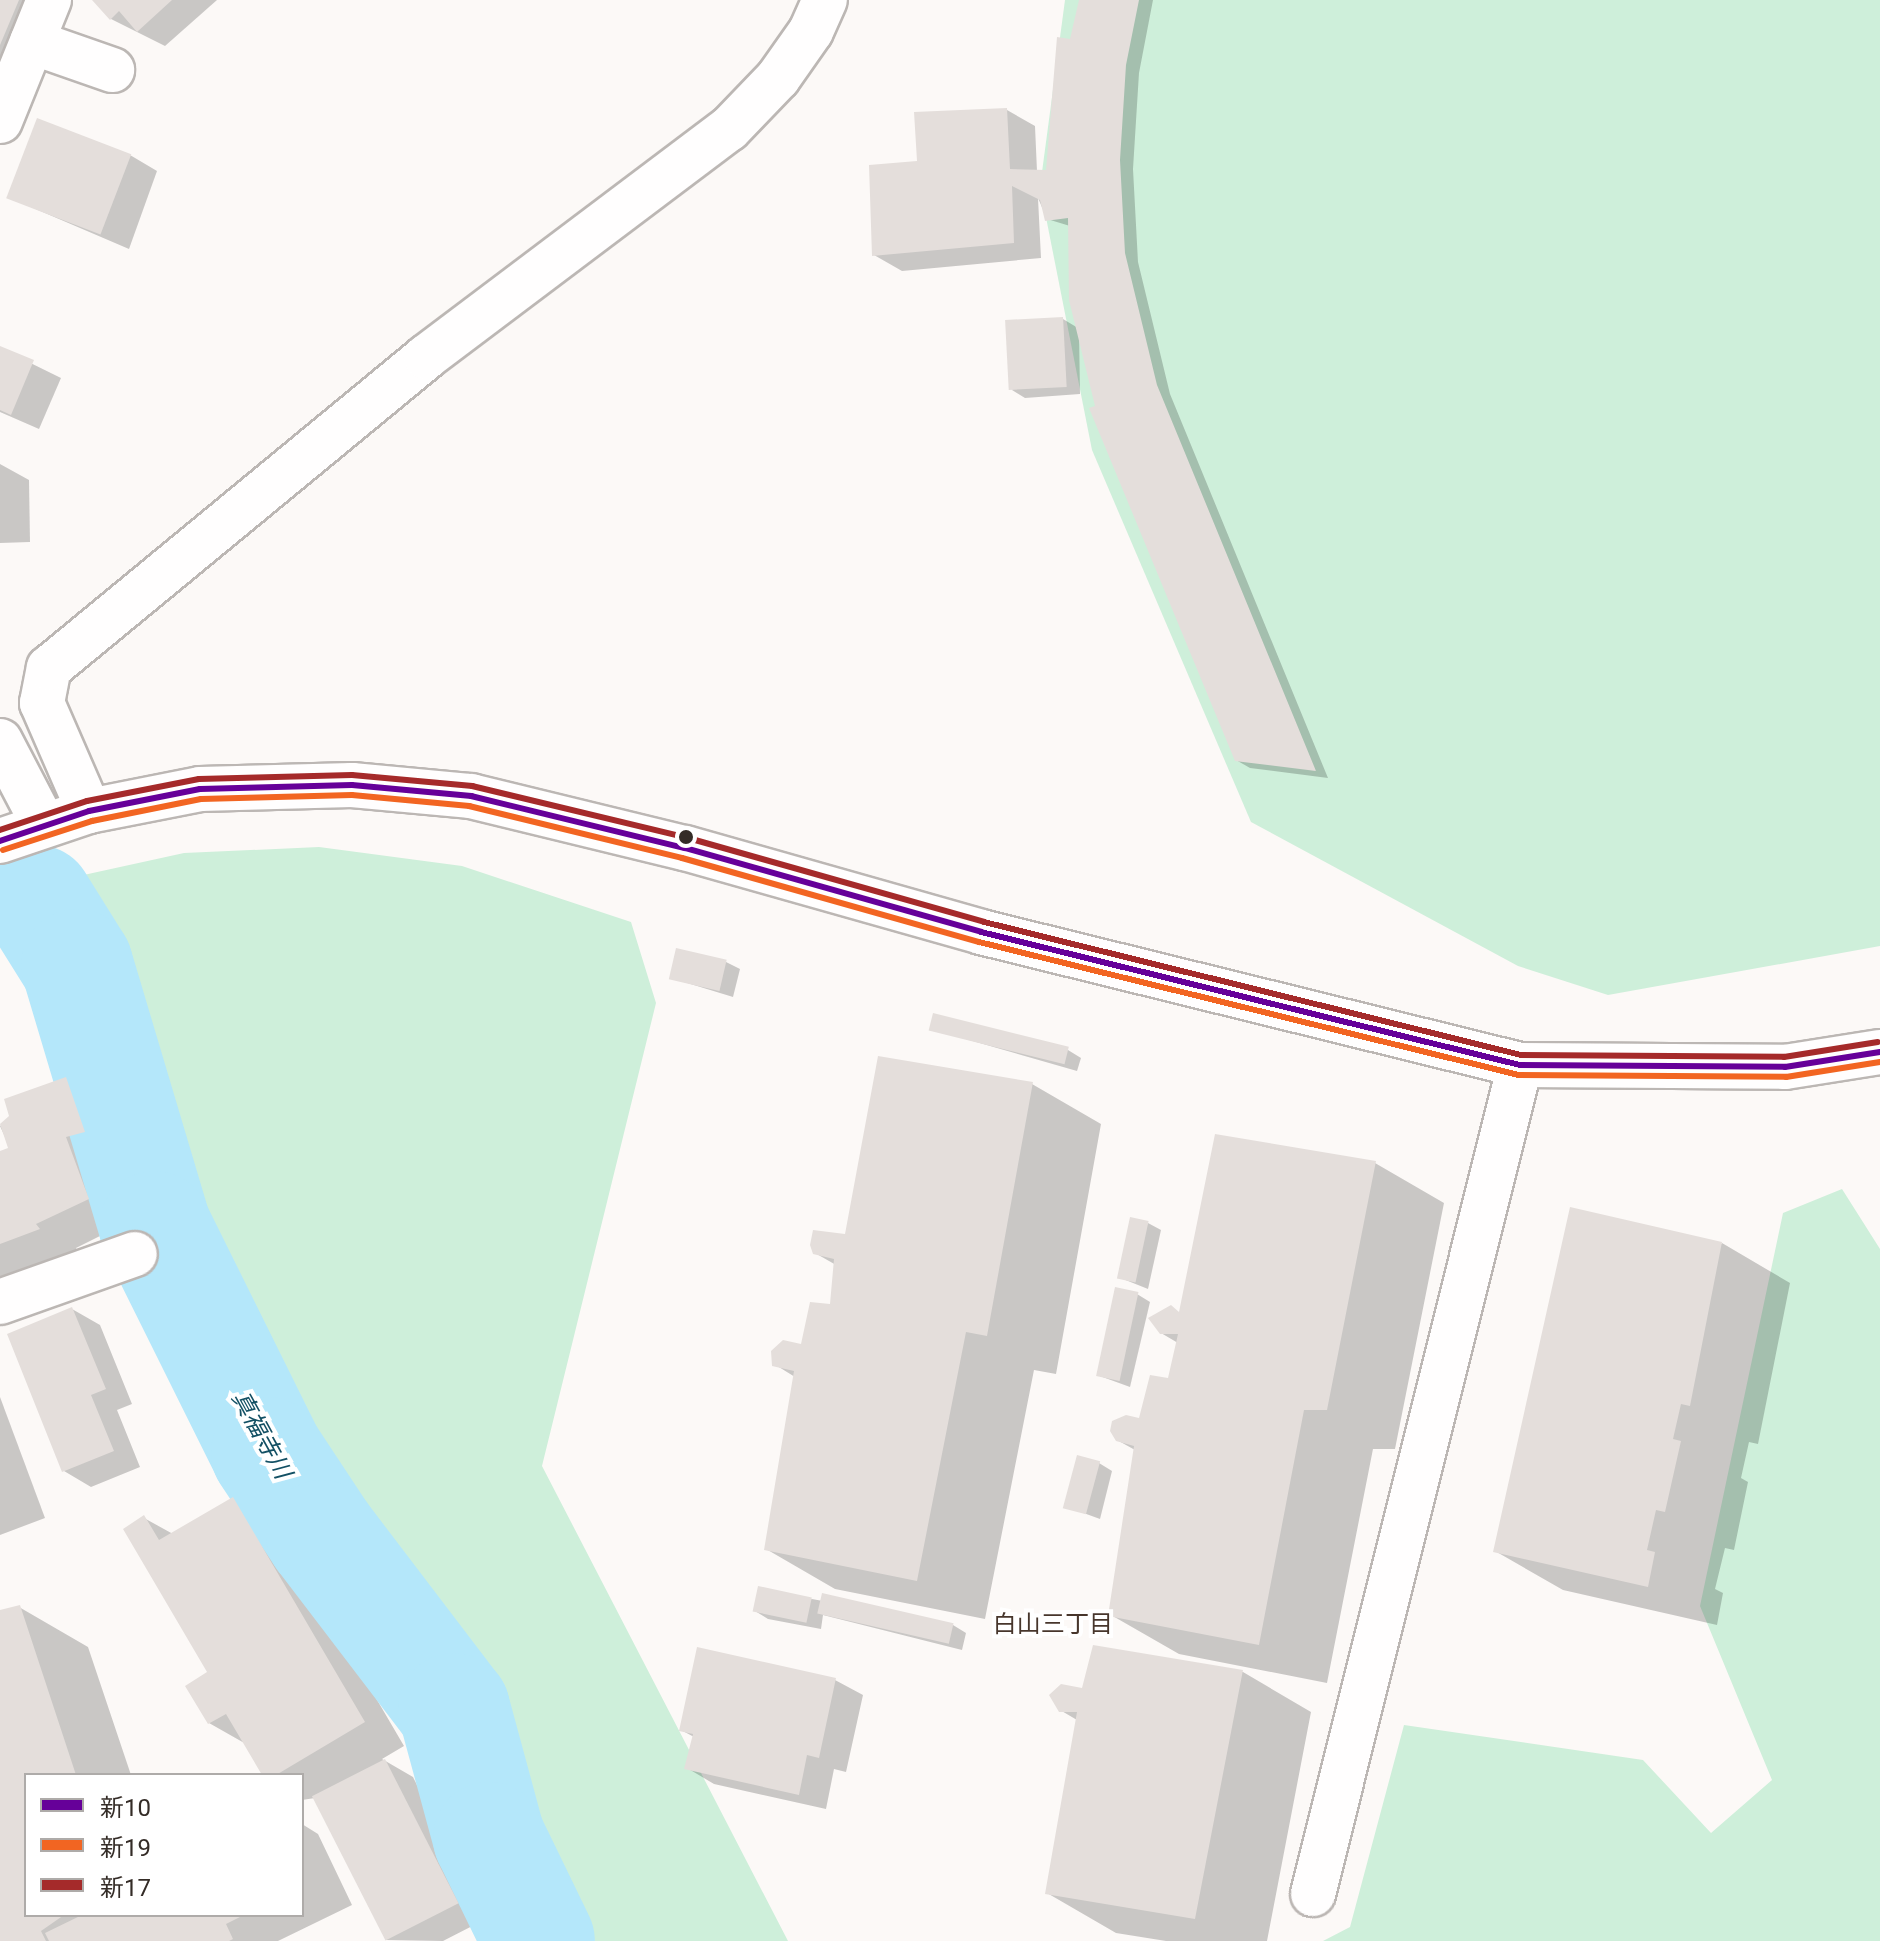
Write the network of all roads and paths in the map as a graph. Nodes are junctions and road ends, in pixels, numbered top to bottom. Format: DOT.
graph roads {
  1 [pos="49,0"];
  2 [pos="825,0"];
  3 [pos="32,42"];
  4 [pos="112,70"];
  5 [pos="0,121"];
  6 [pos="0,741"];
  7 [pos="89,811"];
  8 [pos="44,825"];
  9 [pos="0,841"];
  10 [pos="1880,1052"];
  11 [pos="1520,1065"];
  12 [pos="135,1254"];
  13 [pos="0,1302"];
  14 [pos="1313,1894"];
  1 -- 3 [label="street"];
  2 -- 7 [label="street"];
  3 -- 4 [label="street"];
  3 -- 5 [label="street"];
  6 -- 8 [label="street"];
  7 -- 8 [label="street"];
  7 -- 11 [label="street"];
  8 -- 9 [label="street"];
  10 -- 11 [label="street"];
  11 -- 14 [label="street"];
  12 -- 13 [label="street"];
}
